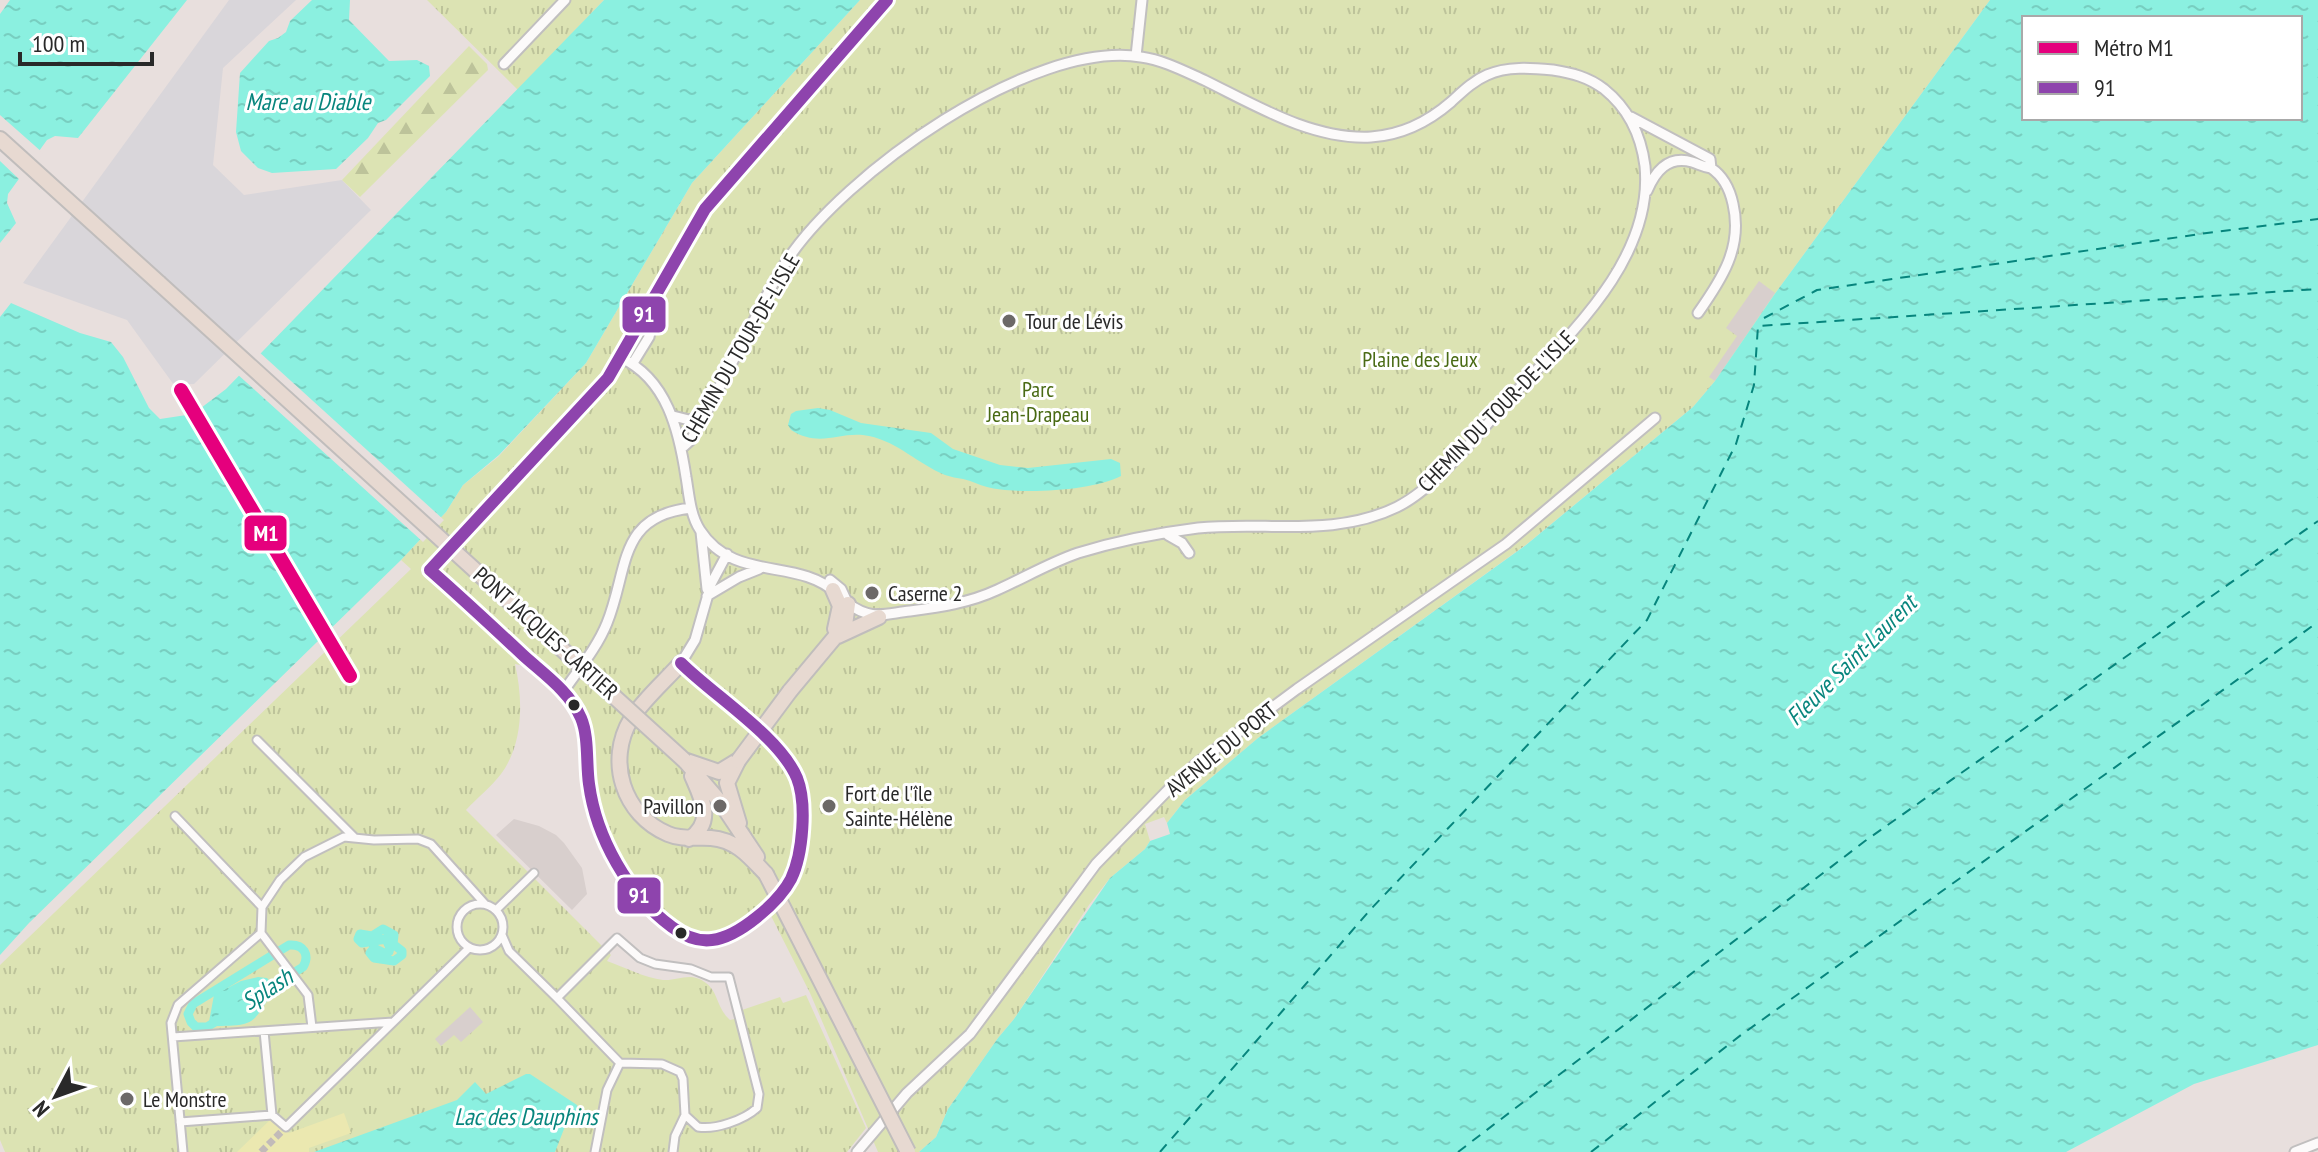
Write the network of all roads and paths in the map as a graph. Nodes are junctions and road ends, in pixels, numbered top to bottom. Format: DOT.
graph roads {
  1 [pos="565,0"];
  2 [pos="887,0"];
  3 [pos="1142,0"];
  4 [pos="1136,56"];
  5 [pos="504,64"];
  6 [pos="1630,116"];
  7 [pos="0,139"];
  8 [pos="1711,168"];
  9 [pos="1647,192"];
  10 [pos="661,284"];
  11 [pos="1698,313"];
  12 [pos="637,324"];
  13 [pos="651,330"];
  14 [pos="621,358"];
  15 [pos="633,363"];
  16 [pos="703,415"];
  17 [pos="673,416"];
  18 [pos="1655,418"];
  19 [pos="682,448"];
  20 [pos="691,508"];
  21 [pos="1195,529"];
  22 [pos="700,530"];
  23 [pos="1164,533"];
  24 [pos="727,554"];
  25 [pos="762,568"];
  26 [pos="815,578"];
  27 [pos="833,590"];
  28 [pos="707,596"];
  29 [pos="848,604"];
  30 [pos="879,617"];
  31 [pos="830,640"];
  32 [pos="681,663"];
  33 [pos="563,692"];
  34 [pos="257,740"];
  35 [pos="685,761"];
  36 [pos="738,761"];
  37 [pos="175,816"];
  38 [pos="741,831"];
  39 [pos="354,837"];
  40 [pos="689,839"];
  41 [pos="534,873"];
  42 [pos="766,874"];
  43 [pos="485,904"];
  44 [pos="262,907"];
  45 [pos="496,910"];
  46 [pos="261,933"];
  47 [pos="502,935"];
  48 [pos="469,948"];
  49 [pos="557,998"];
  50 [pos="393,1022"];
  51 [pos="312,1027"];
  52 [pos="264,1031"];
  53 [pos="173,1037"];
  54 [pos="620,1063"];
  55 [pos="272,1115"];
  56 [pos="685,1115"];
  57 [pos="180,1122"];
  58 [pos="2318,1143"];
  59 [pos="183,1152"];
  60 [pos="595,1152"];
  61 [pos="673,1152"];
  62 [pos="857,1152"];
  63 [pos="908,1152"];
  64 [pos="2295,1152"];
  1 -- 5 [label="street"];
  2 -- 10 [label="street"];
  3 -- 4 [label="street"];
  4 -- 6 [label="street, CHEMIN DU TOUR-DE-L'ISLE"];
  4 -- 16 [label="street, CHEMIN DU TOUR-DE-L'ISLE"];
  6 -- 8 [label="street, CHEMIN DU TOUR-DE-L'ISLE"];
  6 -- 9 [label="street, CHEMIN DU TOUR-DE-L'ISLE"];
  7 -- 35 [label="main road, PONT JACQUES-CARTIER, bridge"];
  8 -- 9 [label="street, CHEMIN DU TOUR-DE-L'ISLE"];
  8 -- 11 [label="street, CHEMIN DU TOUR-DE-L'ISLE"];
  9 -- 21 [label="street, CHEMIN DU TOUR-DE-L'ISLE"];
  10 -- 12 [label="street"];
  10 -- 13 [label="street"];
  12 -- 13 [label="street"];
  12 -- 14 [label="street"];
  13 -- 15 [label="street"];
  14 -- 15 [label="street"];
  14 -- 33 [label="street"];
  15 -- 17 [label="street"];
  16 -- 17 [label="street"];
  16 -- 19 [label="street, CHEMIN DU TOUR-DE-L'ISLE"];
  17 -- 19 [label="street"];
  18 -- 62 [label="street, AVENUE DU PORT"];
  19 -- 20 [label="street, CHEMIN DU TOUR-DE-L'ISLE"];
  20 -- 22 [label="street, CHEMIN DU TOUR-DE-L'ISLE"];
  20 -- 33 [label="street"];
  21 -- 23 [label="street, CHEMIN DU TOUR-DE-L'ISLE"];
  21 -- 23 [label="street"];
  22 -- 24 [label="street, CHEMIN DU TOUR-DE-L'ISLE"];
  22 -- 28 [label="street"];
  23 -- 30 [label="street, CHEMIN DU TOUR-DE-L'ISLE"];
  24 -- 25 [label="street, CHEMIN DU TOUR-DE-L'ISLE"];
  24 -- 28 [label="street"];
  25 -- 26 [label="street, CHEMIN DU TOUR-DE-L'ISLE"];
  25 -- 28 [label="street"];
  26 -- 27 [label="street, CHEMIN DU TOUR-DE-L'ISLE"];
  26 -- 29 [label="street"];
  27 -- 29 [label="street, CHEMIN DU TOUR-DE-L'ISLE"];
  27 -- 31 [label="main road"];
  28 -- 32 [label="street"];
  29 -- 30 [label="street, CHEMIN DU TOUR-DE-L'ISLE"];
  29 -- 31 [label="main road"];
  30 -- 31 [label="main road"];
  31 -- 36 [label="main road, bridge"];
  32 -- 33 [label="street"];
  32 -- 40 [label="main road"];
  34 -- 39 [label="street"];
  35 -- 36 [label="main road"];
  35 -- 38 [label="main road, PONT JACQUES-CARTIER"];
  35 -- 40 [label="main road"];
  36 -- 38 [label="main road"];
  37 -- 44 [label="street"];
  38 -- 42 [label="main road, PONT JACQUES-CARTIER"];
  39 -- 43 [label="street"];
  39 -- 44 [label="street"];
  40 -- 42 [label="main road"];
  41 -- 45 [label="street"];
  42 -- 63 [label="main road, PONT JACQUES-CARTIER, bridge"];
  43 -- 45 [label="street"];
  43 -- 48 [label="street"];
  44 -- 46 [label="street"];
  45 -- 47 [label="street"];
  46 -- 51 [label="street"];
  46 -- 53 [label="street"];
  47 -- 48 [label="street"];
  47 -- 49 [label="street"];
  48 -- 50 [label="street"];
  49 -- 54 [label="street"];
  49 -- 56 [label="street"];
  50 -- 51 [label="street"];
  50 -- 55 [label="street"];
  51 -- 52 [label="street"];
  52 -- 53 [label="street"];
  52 -- 55 [label="street"];
  53 -- 57 [label="street"];
  54 -- 56 [label="street"];
  54 -- 60 [label="street"];
  55 -- 57 [label="street"];
  56 -- 61 [label="street"];
  57 -- 59 [label="street"];
  58 -- 64 [label="street"];
}
